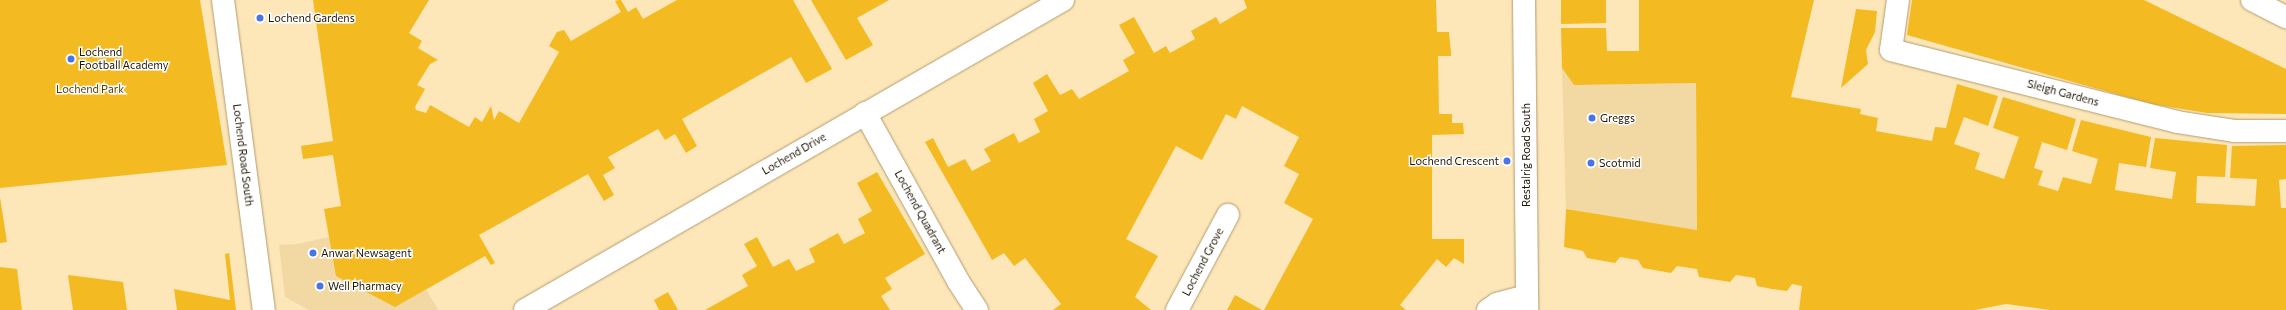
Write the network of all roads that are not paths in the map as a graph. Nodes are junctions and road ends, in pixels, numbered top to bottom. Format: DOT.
graph roads {
  1 [pos="223,0"];
  2 [pos="1063,0"];
  3 [pos="1524,0"];
  4 [pos="1898,0"];
  5 [pos="2252,0"];
  6 [pos="2286,16"];
  7 [pos="865,113"];
  8 [pos="2286,131"];
  9 [pos="1228,215"];
  10 [pos="1527,303"];
  11 [pos="264,310"];
  12 [pos="525,310"];
  13 [pos="977,310"];
  14 [pos="1177,310"];
  15 [pos="1488,310"];
  1 -- 11 [label="street, Lochend Road South"];
  2 -- 7 [label="street, Lochend Drive"];
  3 -- 10 [label="street, Restalrig Road South"];
  4 -- 8 [label="street, Sleigh Gardens"];
  5 -- 6 [label="street"];
  7 -- 12 [label="street, Lochend Drive"];
  7 -- 13 [label="street, Lochend Quadrant"];
  9 -- 14 [label="street, Lochend Grove"];
  10 -- 15 [label="street"];
}
